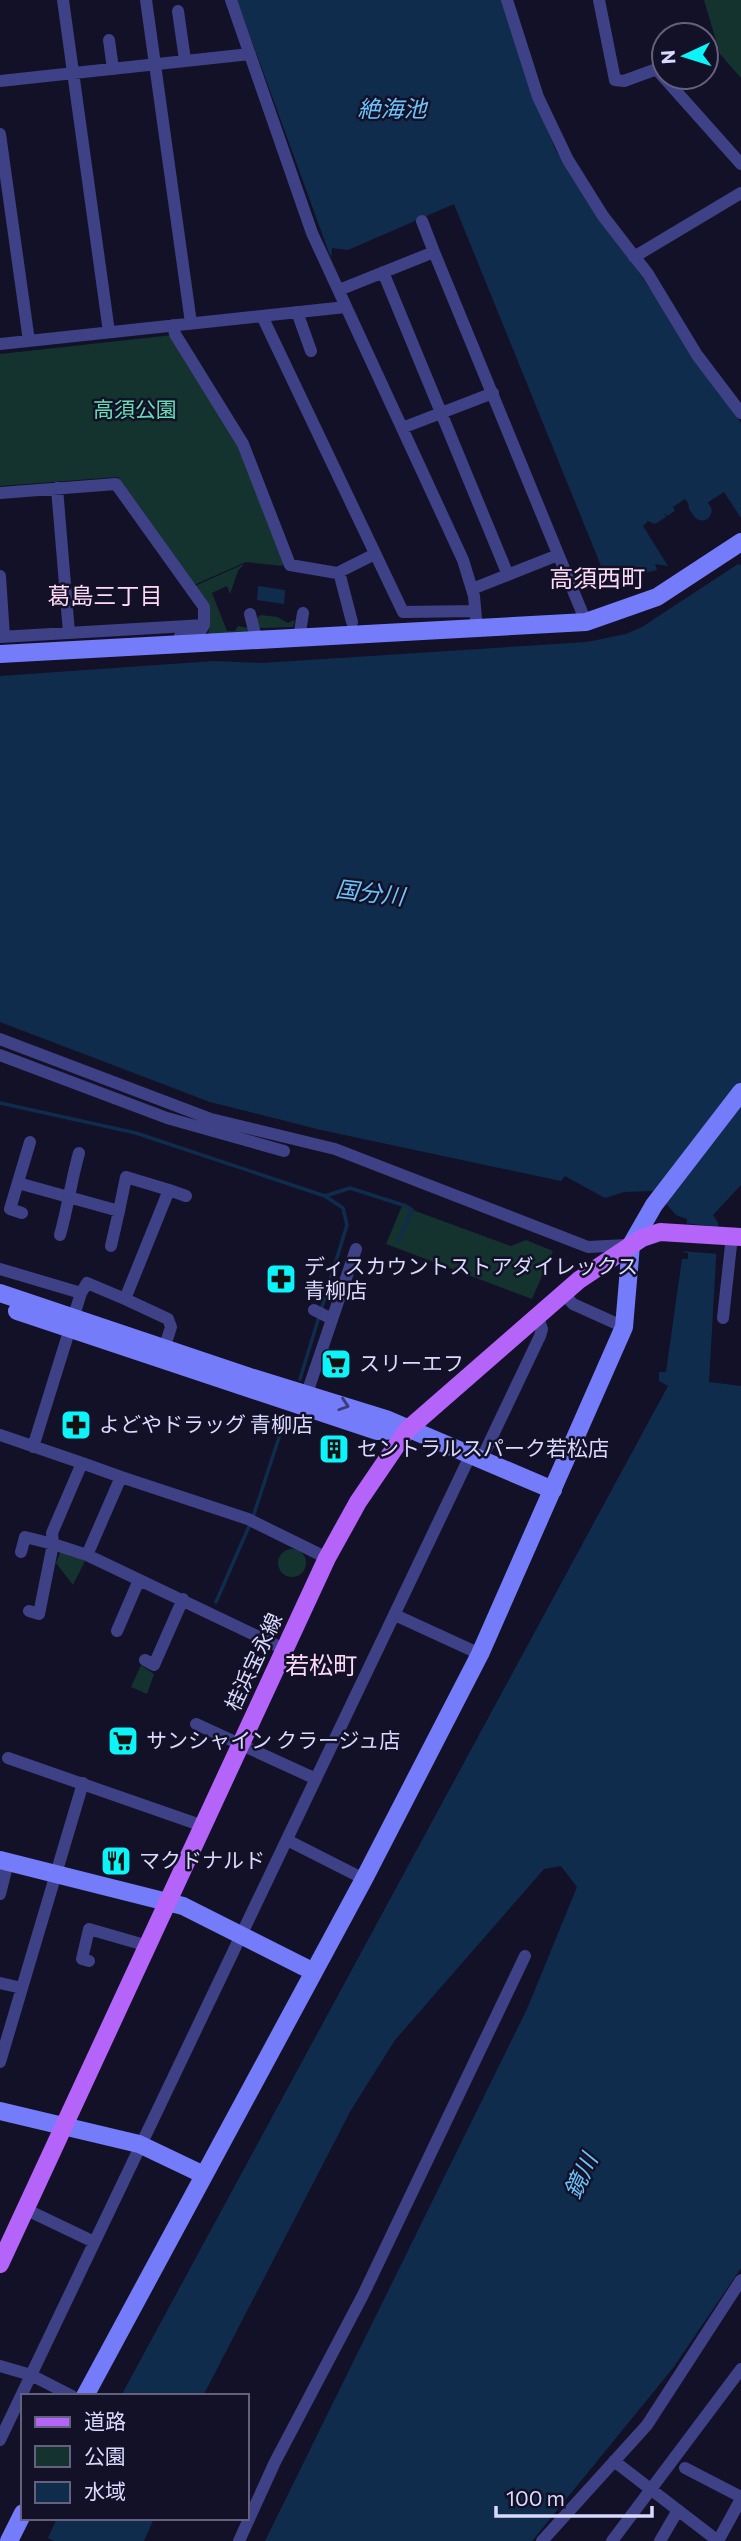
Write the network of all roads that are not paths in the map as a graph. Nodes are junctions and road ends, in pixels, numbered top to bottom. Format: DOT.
graph roads {
  1 [pos="63,0"];
  2 [pos="146,0"];
  3 [pos="231,0"];
  4 [pos="507,0"];
  5 [pos="599,0"];
  6 [pos="178,11"];
  7 [pos="109,40"];
  8 [pos="250,54"];
  9 [pos="185,60"];
  10 [pos="155,64"];
  11 [pos="113,69"];
  12 [pos="73,73"];
  13 [pos="0,81"];
  14 [pos="0,134"];
  15 [pos="741,164"];
  16 [pos="741,193"];
  17 [pos="422,221"];
  18 [pos="434,252"];
  19 [pos="634,257"];
  20 [pos="383,272"];
  21 [pos="339,290"];
  22 [pos="346,307"];
  23 [pos="297,312"];
  24 [pos="262,316"];
  25 [pos="191,323"];
  26 [pos="173,325"];
  27 [pos="109,332"];
  28 [pos="29,341"];
  29 [pos="0,344"];
  30 [pos="311,351"];
  31 [pos="493,393"];
  32 [pos="441,413"];
  33 [pos="741,413"];
  34 [pos="402,428"];
  35 [pos="57,488"];
  36 [pos="0,493"];
  37 [pos="741,542"];
  38 [pos="375,554"];
  39 [pos="558,555"];
  40 [pos="339,572"];
  41 [pos="508,575"];
  42 [pos="0,576"];
  43 [pos="472,589"];
  44 [pos="475,611"];
  45 [pos="303,613"];
  46 [pos="250,614"];
  47 [pos="352,622"];
  48 [pos="586,622"];
  49 [pos="204,625"];
  50 [pos="477,630"];
  51 [pos="69,633"];
  52 [pos="299,638"];
  53 [pos="257,642"];
  54 [pos="1,643"];
  55 [pos="134,649"];
  56 [pos="0,1039"];
  57 [pos="0,1055"];
  58 [pos="741,1092"];
  59 [pos="30,1142"];
  60 [pos="284,1151"];
  61 [pos="79,1153"];
  62 [pos="18,1183"];
  63 [pos="169,1190"];
  64 [pos="186,1196"];
  65 [pos="69,1197"];
  66 [pos="119,1211"];
  67 [pos="22,1213"];
  68 [pos="60,1235"];
  69 [pos="731,1241"];
  70 [pos="631,1245"];
  71 [pos="111,1246"];
  72 [pos="356,1250"];
  73 [pos="0,1269"];
  74 [pos="0,1293"];
  75 [pos="81,1293"];
  76 [pos="563,1293"];
  77 [pos="125,1299"];
  78 [pos="0,1305"];
  79 [pos="314,1310"];
  80 [pos="537,1315"];
  81 [pos="723,1318"];
  82 [pos="332,1319"];
  83 [pos="73,1324"];
  84 [pos="624,1327"];
  85 [pos="164,1349"];
  86 [pos="307,1393"];
  87 [pos="407,1430"];
  88 [pos="0,1435"];
  89 [pos="33,1447"];
  90 [pos="475,1458"];
  91 [pos="82,1463"];
  92 [pos="121,1477"];
  93 [pos="553,1490"];
  94 [pos="53,1544"];
  95 [pos="21,1552"];
  96 [pos="87,1555"];
  97 [pos="327,1558"];
  98 [pos="139,1580"];
  99 [pos="183,1599"];
  100 [pos="29,1612"];
  101 [pos="395,1615"];
  102 [pos="117,1631"];
  103 [pos="286,1650"];
  104 [pos="480,1654"];
  105 [pos="145,1660"];
  106 [pos="196,1724"];
  107 [pos="239,1746"];
  108 [pos="8,1758"];
  109 [pos="316,1779"];
  110 [pos="83,1783"];
  111 [pos="203,1826"];
  112 [pos="287,1840"];
  113 [pos="4,1861"];
  114 [pos="56,1874"];
  115 [pos="364,1879"];
  116 [pos="0,1894"];
  117 [pos="169,1902"];
  118 [pos="241,1935"];
  119 [pos="148,1946"];
  120 [pos="526,1956"];
  121 [pos="89,1961"];
  122 [pos="314,1972"];
  123 [pos="0,1983"];
  124 [pos="22,1988"];
  125 [pos="0,2062"];
  126 [pos="0,2111"];
  127 [pos="62,2127"];
  128 [pos="139,2144"];
  129 [pos="204,2175"];
  130 [pos="25,2209"];
  131 [pos="94,2242"];
  132 [pos="0,2264"];
  133 [pos="741,2280"];
  134 [pos="0,2366"];
  135 [pos="741,2369"];
  136 [pos="31,2375"];
  137 [pos="22,2394"];
  138 [pos="68,2394"];
  139 [pos="86,2394"];
  140 [pos="21,2396"];
  141 [pos="0,2440"];
  142 [pos="614,2461"];
  143 [pos="685,2468"];
  144 [pos="651,2489"];
  145 [pos="741,2498"];
  146 [pos="678,2510"];
  147 [pos="21,2516"];
  148 [pos="9,2541"];
  149 [pos="239,2541"];
  150 [pos="542,2541"];
  151 [pos="612,2541"];
  152 [pos="660,2541"];
  153 [pos="718,2541"];
  1 -- 12 [label="street"];
  2 -- 10 [label="street"];
  3 -- 8 [label="street"];
  4 -- 19 [label="street"];
  5 -- 15 [label="street"];
  6 -- 9 [label="street"];
  7 -- 11 [label="street"];
  8 -- 9 [label="street"];
  8 -- 21 [label="street"];
  9 -- 10 [label="street"];
  10 -- 11 [label="street"];
  10 -- 25 [label="street"];
  11 -- 12 [label="street"];
  12 -- 13 [label="street"];
  12 -- 27 [label="street"];
  14 -- 28 [label="street"];
  16 -- 19 [label="street"];
  17 -- 18 [label="street"];
  18 -- 20 [label="street"];
  18 -- 31 [label="street"];
  19 -- 33 [label="street"];
  20 -- 21 [label="street"];
  20 -- 32 [label="street"];
  21 -- 22 [label="street"];
  22 -- 23 [label="street"];
  22 -- 34 [label="street"];
  23 -- 24 [label="street"];
  23 -- 30 [label="street"];
  24 -- 25 [label="street"];
  24 -- 38 [label="street"];
  25 -- 26 [label="street"];
  26 -- 27 [label="street"];
  26 -- 40 [label="street"];
  27 -- 28 [label="street"];
  28 -- 29 [label="street"];
  31 -- 32 [label="street"];
  31 -- 39 [label="street"];
  32 -- 34 [label="street"];
  32 -- 41 [label="street"];
  34 -- 43 [label="street"];
  35 -- 36 [label="street"];
  35 -- 49 [label="street"];
  35 -- 51 [label="street"];
  37 -- 48 [label="street"];
  38 -- 40 [label="street"];
  38 -- 44 [label="street"];
  39 -- 41 [label="street"];
  39 -- 48 [label="street"];
  40 -- 47 [label="street"];
  41 -- 43 [label="street"];
  42 -- 54 [label="street"];
  43 -- 44 [label="street"];
  44 -- 50 [label="street"];
  45 -- 52 [label="street"];
  46 -- 53 [label="street"];
  48 -- 50 [label="street"];
  49 -- 51 [label="street"];
  49 -- 55 [label="street"];
  50 -- 52 [label="street"];
  51 -- 54 [label="street"];
  52 -- 53 [label="street"];
  53 -- 55 [label="street"];
  54 -- 55 [label="street"];
  56 -- 70 [label="street"];
  57 -- 60 [label="street"];
  58 -- 70 [label="street"];
  59 -- 62 [label="street"];
  61 -- 65 [label="street"];
  62 -- 65 [label="street"];
  62 -- 67 [label="street"];
  63 -- 64 [label="street"];
  63 -- 66 [label="street"];
  63 -- 77 [label="street"];
  65 -- 66 [label="street"];
  65 -- 68 [label="street"];
  66 -- 71 [label="street"];
  69 -- 70 [label="main road"];
  69 -- 81 [label="street"];
  70 -- 76 [label="main road, 桂浜宝永線"];
  70 -- 84 [label="street"];
  72 -- 82 [label="street"];
  73 -- 75 [label="street"];
  74 -- 83 [label="street"];
  75 -- 77 [label="street"];
  75 -- 83 [label="street"];
  76 -- 80 [label="main road, 桂浜宝永線"];
  76 -- 84 [label="street"];
  77 -- 85 [label="street"];
  78 -- 83 [label="street"];
  79 -- 82 [label="street"];
  80 -- 87 [label="main road, 桂浜宝永線"];
  80 -- 90 [label="street"];
  82 -- 86 [label="street"];
  83 -- 85 [label="street"];
  83 -- 87 [label="street"];
  83 -- 89 [label="street"];
  84 -- 93 [label="street"];
  85 -- 86 [label="street"];
  86 -- 87 [label="street, one-way"];
  87 -- 90 [label="street"];
  87 -- 97 [label="main road, 桂浜宝永線"];
  88 -- 89 [label="street"];
  89 -- 91 [label="street"];
  90 -- 93 [label="street"];
  90 -- 101 [label="street"];
  91 -- 92 [label="street"];
  91 -- 94 [label="street"];
  92 -- 96 [label="street"];
  92 -- 97 [label="street"];
  93 -- 104 [label="street"];
  94 -- 95 [label="street"];
  94 -- 96 [label="street"];
  94 -- 100 [label="street"];
  96 -- 98 [label="street"];
  97 -- 103 [label="main road, 桂浜宝永線"];
  98 -- 99 [label="street"];
  98 -- 102 [label="street"];
  99 -- 103 [label="street"];
  99 -- 105 [label="street"];
  101 -- 104 [label="street"];
  101 -- 109 [label="street"];
  103 -- 107 [label="main road, 桂浜宝永線"];
  104 -- 115 [label="street"];
  106 -- 107 [label="street"];
  107 -- 109 [label="street"];
  107 -- 111 [label="main road, 桂浜宝永線"];
  108 -- 110 [label="street"];
  109 -- 112 [label="street"];
  110 -- 111 [label="street"];
  110 -- 114 [label="street"];
  111 -- 117 [label="main road, 桂浜宝永線"];
  112 -- 115 [label="street"];
  112 -- 118 [label="street"];
  113 -- 114 [label="street"];
  113 -- 116 [label="street"];
  114 -- 117 [label="street"];
  114 -- 124 [label="street"];
  115 -- 122 [label="street"];
  117 -- 118 [label="street"];
  117 -- 119 [label="main road, 桂浜宝永線"];
  118 -- 122 [label="street"];
  118 -- 128 [label="street"];
  119 -- 121 [label="street"];
  119 -- 127 [label="main road, 桂浜宝永線"];
  120 -- 149 [label="street"];
  122 -- 129 [label="street"];
  123 -- 124 [label="street"];
  124 -- 125 [label="street"];
  126 -- 127 [label="street"];
  127 -- 128 [label="street"];
  127 -- 130 [label="main road, 桂浜宝永線"];
  128 -- 129 [label="street"];
  128 -- 131 [label="street"];
  129 -- 139 [label="street"];
  130 -- 131 [label="street"];
  130 -- 132 [label="main road, 桂浜宝永線"];
  131 -- 136 [label="street"];
  133 -- 142 [label="street"];
  134 -- 136 [label="street"];
  135 -- 144 [label="street"];
  136 -- 137 [label="street"];
  136 -- 138 [label="street"];
  140 -- 141 [label="street"];
  142 -- 144 [label="street"];
  142 -- 150 [label="street"];
  143 -- 145 [label="street"];
  144 -- 146 [label="street"];
  144 -- 151 [label="street"];
  145 -- 153 [label="street"];
  146 -- 152 [label="street"];
  146 -- 153 [label="street"];
  147 -- 148 [label="street"];
}
